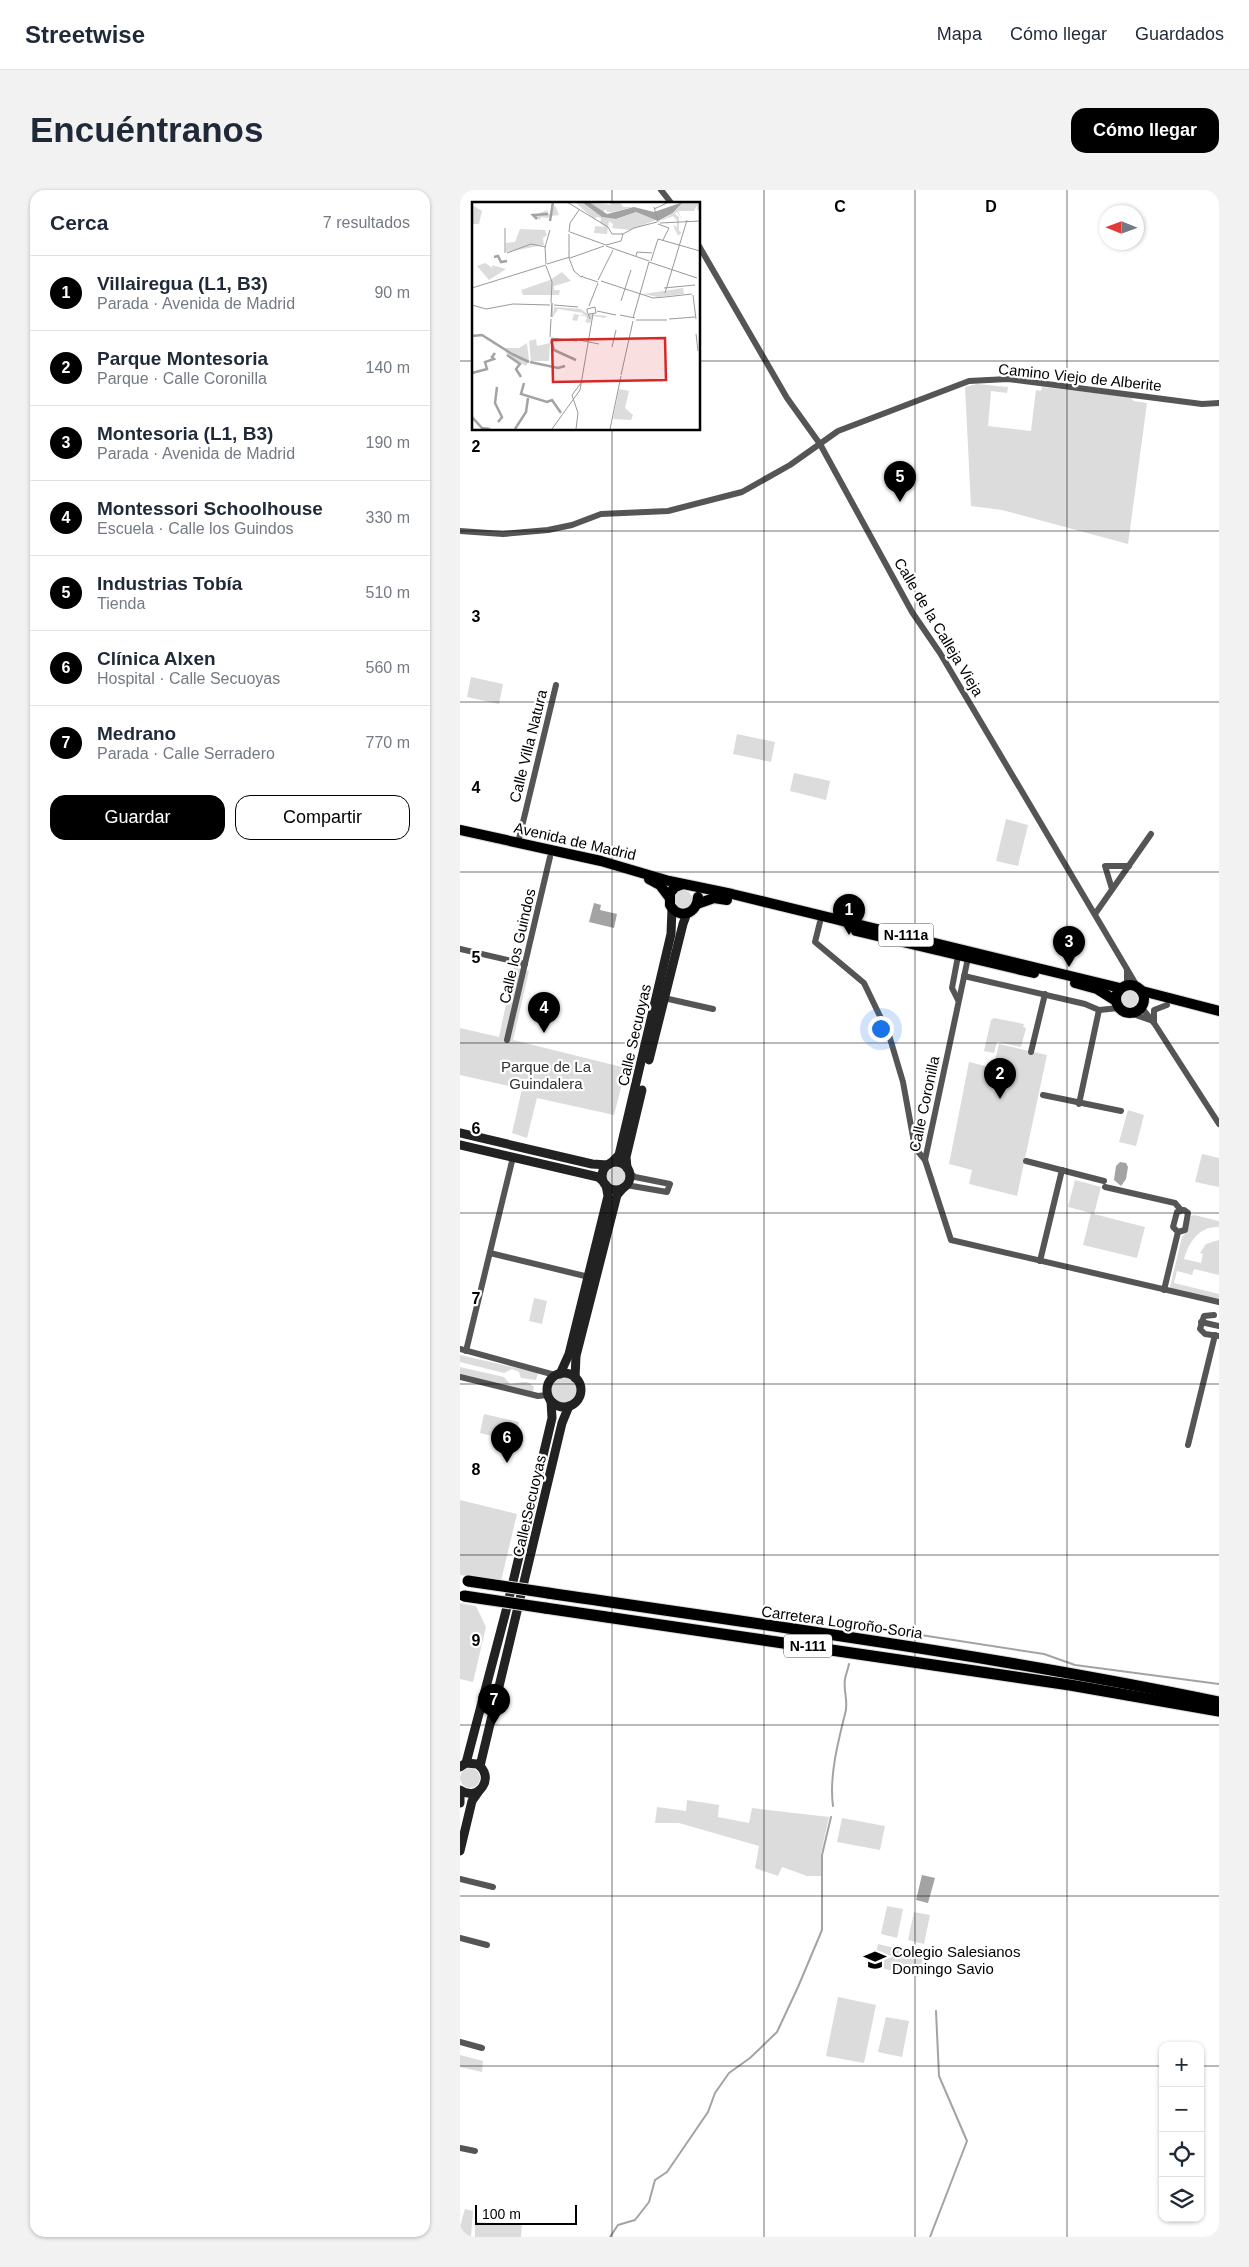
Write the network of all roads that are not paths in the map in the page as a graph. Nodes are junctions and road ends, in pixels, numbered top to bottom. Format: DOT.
graph roads {
  1 [pos="661,190"];
  2 [pos="670,202"];
  3 [pos="700,248"];
  4 [pos="1219,403"];
  5 [pos="820,444"];
  6 [pos="460,532"];
  7 [pos="556,685"];
  8 [pos="460,830"];
  9 [pos="1151,834"];
  10 [pos="460,837"];
  11 [pos="518,843"];
  12 [pos="550,857"];
  13 [pos="1128,866"];
  14 [pos="687,885"];
  15 [pos="1112,889"];
  16 [pos="669,897"];
  17 [pos="697,904"];
  18 [pos="672,909"];
  19 [pos="687,913"];
  20 [pos="1095,914"];
  21 [pos="820,922"];
  22 [pos="460,949"];
  23 [pos="963,957"];
  24 [pos="525,964"];
  25 [pos="1127,968"];
  26 [pos="964,976"];
  27 [pos="1131,988"];
  28 [pos="1045,994"];
  29 [pos="664,998"];
  30 [pos="958,1000"];
  31 [pos="1117,1004"];
  32 [pos="1142,1005"];
  33 [pos="1166,1005"];
  34 [pos="713,1009"];
  35 [pos="1099,1010"];
  36 [pos="1219,1011"];
  37 [pos="1130,1013"];
  38 [pos="1219,1018"];
  39 [pos="1154,1023"];
  40 [pos="508,1040"];
  41 [pos="1031,1052"];
  42 [pos="1043,1095"];
  43 [pos="1079,1104"];
  44 [pos="1121,1111"];
  45 [pos="1219,1124"];
  46 [pos="460,1133"];
  47 [pos="460,1145"];
  48 [pos="513,1157"];
  49 [pos="924,1160"];
  50 [pos="1026,1161"];
  51 [pos="609,1164"];
  52 [pos="628,1170"];
  53 [pos="1062,1170"];
  54 [pos="604,1183"];
  55 [pos="624,1186"];
  56 [pos="1182,1210"];
  57 [pos="1178,1232"];
  58 [pos="490,1253"];
  59 [pos="1040,1261"];
  60 [pos="589,1277"];
  61 [pos="1164,1290"];
  62 [pos="1219,1302"];
  63 [pos="1214,1315"];
  64 [pos="1201,1322"];
  65 [pos="1219,1326"];
  66 [pos="1217,1336"];
  67 [pos="463,1350"];
  68 [pos="558,1374"];
  69 [pos="460,1378"];
  70 [pos="575,1378"];
  71 [pos="549,1398"];
  72 [pos="569,1406"];
  73 [pos="1188,1445"];
  74 [pos="464,1580"];
  75 [pos="462,1595"];
  76 [pos="1071,1679"];
  77 [pos="1219,1694"];
  78 [pos="1219,1702"];
  79 [pos="1219,1711"];
  80 [pos="1219,1717"];
  81 [pos="463,1765"];
  82 [pos="480,1766"];
  83 [pos="460,1791"];
  84 [pos="479,1791"];
  85 [pos="460,1803"];
  86 [pos="460,1850"];
  87 [pos="460,1879"];
  88 [pos="493,1887"];
  89 [pos="460,1938"];
  90 [pos="487,1944"];
  91 [pos="460,2042"];
  92 [pos="482,2048"];
  93 [pos="460,2148"];
  94 [pos="475,2151"];
  1 -- 2 [label="street"];
  3 -- 5 [label="street, Calle de la Calleja Vieja"];
  4 -- 5 [label="street, Camino Viejo de Alberite"];
  5 -- 6 [label="street, Camino Viejo de Alberite"];
  5 -- 20 [label="street, Calle de la Calleja Vieja"];
  7 -- 11 [label="street, Calle Villa Natura"];
  8 -- 11 [label="main road, Avenida de Madrid / N-111a"];
  9 -- 13 [label="street"];
  10 -- 12 [label="main road, Avenida de Madrid"];
  11 -- 14 [label="main road, Avenida de Madrid / N-111a"];
  12 -- 16 [label="main road, Avenida de Madrid"];
  12 -- 24 [label="street, Calle los Guindos"];
  13 -- 15 [label="street"];
  13 -- 15 [label="street"];
  14 -- 16 [label="main road"];
  14 -- 17 [label="main road"];
  14 -- 27 [label="main road, Avenida de Madrid / N-111a"];
  15 -- 20 [label="street"];
  16 -- 18 [label="main road"];
  17 -- 19 [label="main road, N-111a"];
  17 -- 21 [label="main road, N-111a"];
  18 -- 19 [label="main road"];
  18 -- 51 [label="main road, Calle Secuoyas"];
  19 -- 29 [label="main road, Calle Secuoyas"];
  20 -- 25 [label="street, Calle de la Calleja Vieja"];
  21 -- 23 [label="main road, N-111a"];
  21 -- 49 [label="street"];
  22 -- 24 [label="street"];
  23 -- 26 [label="street, Calle Coronilla"];
  23 -- 30 [label="street, Calle Coronilla"];
  23 -- 31 [label="main road, N-111a"];
  24 -- 40 [label="street, Calle los Guindos"];
  25 -- 27 [label="street"];
  25 -- 27 [label="street"];
  26 -- 28 [label="street"];
  26 -- 30 [label="street, Calle Coronilla"];
  27 -- 31 [label="main road"];
  27 -- 32 [label="main road"];
  27 -- 36 [label="main road, Avenida de Madrid / N-111a"];
  28 -- 35 [label="street"];
  28 -- 41 [label="street"];
  29 -- 34 [label="street"];
  29 -- 52 [label="main road, Calle Secuoyas"];
  30 -- 49 [label="street, Calle Coronilla"];
  31 -- 35 [label="street"];
  31 -- 37 [label="main road, N-111a"];
  32 -- 33 [label="main road"];
  32 -- 37 [label="main road"];
  32 -- 39 [label="street"];
  33 -- 38 [label="main road"];
  33 -- 39 [label="street"];
  35 -- 43 [label="street"];
  37 -- 39 [label="street"];
  39 -- 45 [label="street"];
  42 -- 43 [label="street"];
  43 -- 44 [label="street"];
  46 -- 51 [label="main road"];
  47 -- 48 [label="main road"];
  48 -- 54 [label="main road"];
  48 -- 58 [label="street"];
  49 -- 59 [label="street, Calle Coronilla"];
  50 -- 53 [label="street"];
  51 -- 52 [label="main road"];
  51 -- 54 [label="main road"];
  52 -- 55 [label="main road"];
  52 -- 55 [label="street"];
  53 -- 56 [label="street"];
  53 -- 59 [label="street"];
  54 -- 55 [label="main road"];
  54 -- 60 [label="main road"];
  55 -- 70 [label="main road"];
  56 -- 57 [label="street"];
  56 -- 57 [label="street"];
  57 -- 61 [label="street"];
  58 -- 60 [label="street"];
  58 -- 67 [label="street"];
  59 -- 61 [label="street"];
  60 -- 68 [label="main road"];
  61 -- 62 [label="street"];
  63 -- 64 [label="street"];
  64 -- 65 [label="street"];
  64 -- 66 [label="street"];
  66 -- 73 [label="street"];
  67 -- 68 [label="street"];
  68 -- 70 [label="main road"];
  68 -- 71 [label="main road"];
  69 -- 71 [label="street"];
  70 -- 72 [label="main road"];
  71 -- 72 [label="main road"];
  71 -- 81 [label="main road, Calle Secuoyas"];
  72 -- 82 [label="main road, Calle Secuoyas"];
  74 -- 76 [label="highway, Carretera Logroño-Soria / N-111, bridge"];
  75 -- 76 [label="highway, Carretera Logroño-Soria / N-111, bridge"];
  76 -- 77 [label="highway, N-111"];
  76 -- 78 [label="highway, Carretera Logroño-Soria / N-111"];
  76 -- 79 [label="highway, Carretera Logroño-Soria / N-111"];
  76 -- 80 [label="highway, N-111"];
  81 -- 82 [label="main road"];
  82 -- 84 [label="main road, Calle Secuoyas"];
  83 -- 84 [label="main road"];
  83 -- 85 [label="main road"];
  84 -- 86 [label="main road"];
  87 -- 88 [label="street"];
  89 -- 90 [label="street"];
  91 -- 92 [label="street"];
  93 -- 94 [label="street"];
}
